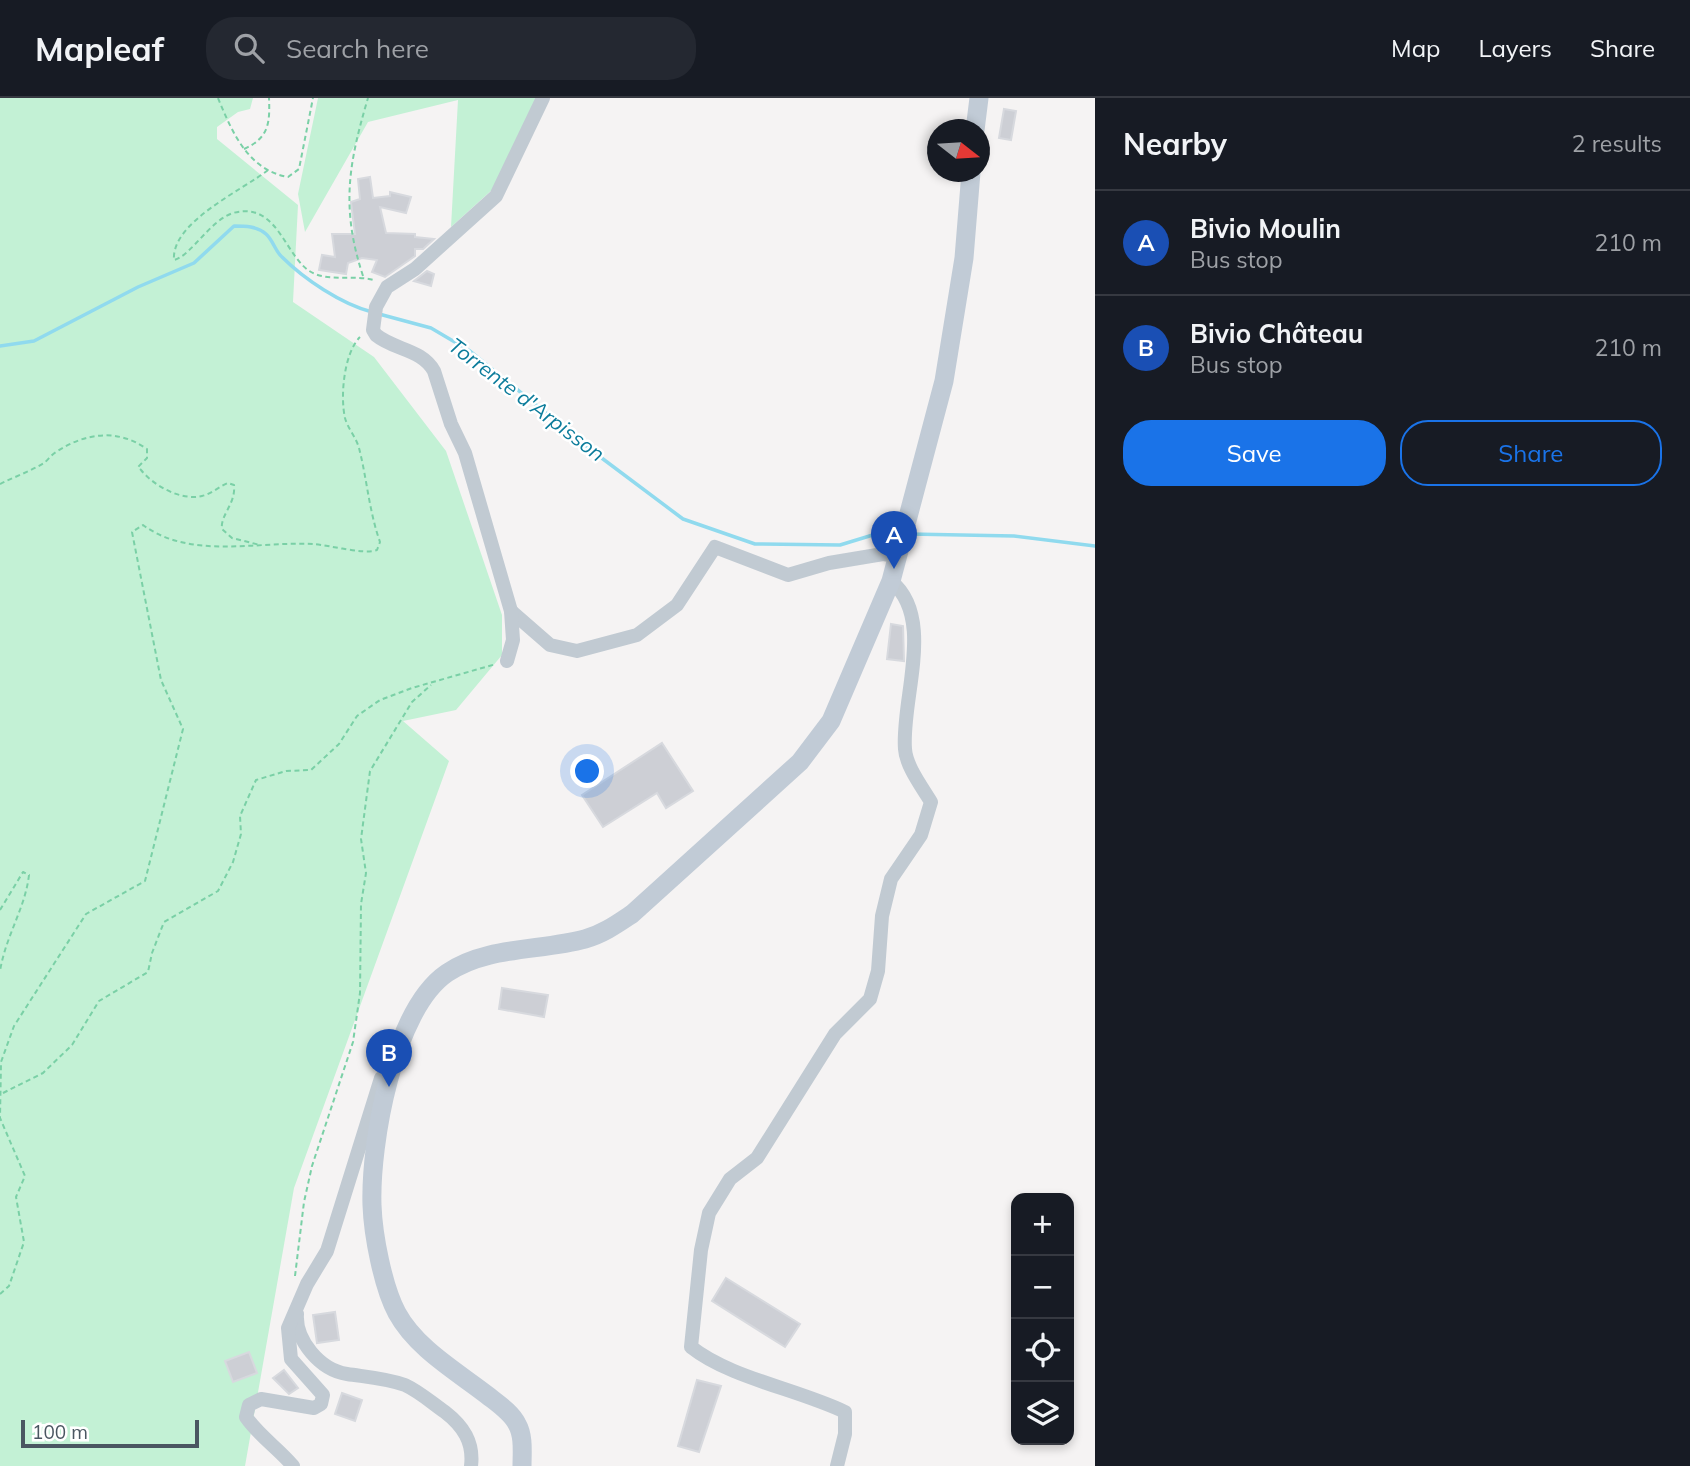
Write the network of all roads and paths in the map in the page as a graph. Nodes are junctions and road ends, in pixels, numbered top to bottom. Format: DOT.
graph roads {
  1 [pos="218,98"];
  2 [pos="269,98"];
  3 [pos="313,98"];
  4 [pos="369,98"];
  5 [pos="543,98"];
  6 [pos="979,98"];
  7 [pos="976,119"];
  8 [pos="243,149"];
  9 [pos="268,170"];
  10 [pos="970,182"];
  11 [pos="374,320"];
  12 [pos="0,484"];
  13 [pos="262,546"];
  14 [pos="899,552"];
  15 [pos="891,582"];
  16 [pos="511,611"];
  17 [pos="507,661"];
  18 [pos="431,685"];
  19 [pos="0,909"];
  20 [pos="0,971"];
  21 [pos="398,1053"];
  22 [pos="0,1090"];
  23 [pos="2,1094"];
  24 [pos="293,1284"];
  25 [pos="0,1294"];
  26 [pos="298,1305"];
  27 [pos="293,1466"];
  28 [pos="471,1466"];
  29 [pos="522,1466"];
  30 [pos="837,1466"];
  1 -- 8 [label="path"];
  2 -- 8 [label="path"];
  3 -- 9 [label="path"];
  4 -- 9 [label="path"];
  5 -- 11 [label="street"];
  6 -- 7 [label="main road"];
  8 -- 9 [label="path"];
  10 -- 14 [label="main road"];
  11 -- 13 [label="path"];
  11 -- 16 [label="street"];
  12 -- 13 [label="path"];
  13 -- 23 [label="path"];
  14 -- 15 [label="main road"];
  14 -- 16 [label="street"];
  15 -- 21 [label="main road"];
  15 -- 30 [label="street"];
  16 -- 17 [label="street"];
  17 -- 18 [label="path"];
  18 -- 23 [label="path"];
  18 -- 24 [label="path"];
  19 -- 20 [label="path"];
  21 -- 26 [label="street"];
  21 -- 29 [label="main road"];
  22 -- 23 [label="path"];
  23 -- 25 [label="path"];
  26 -- 27 [label="street"];
  26 -- 28 [label="street"];
}
